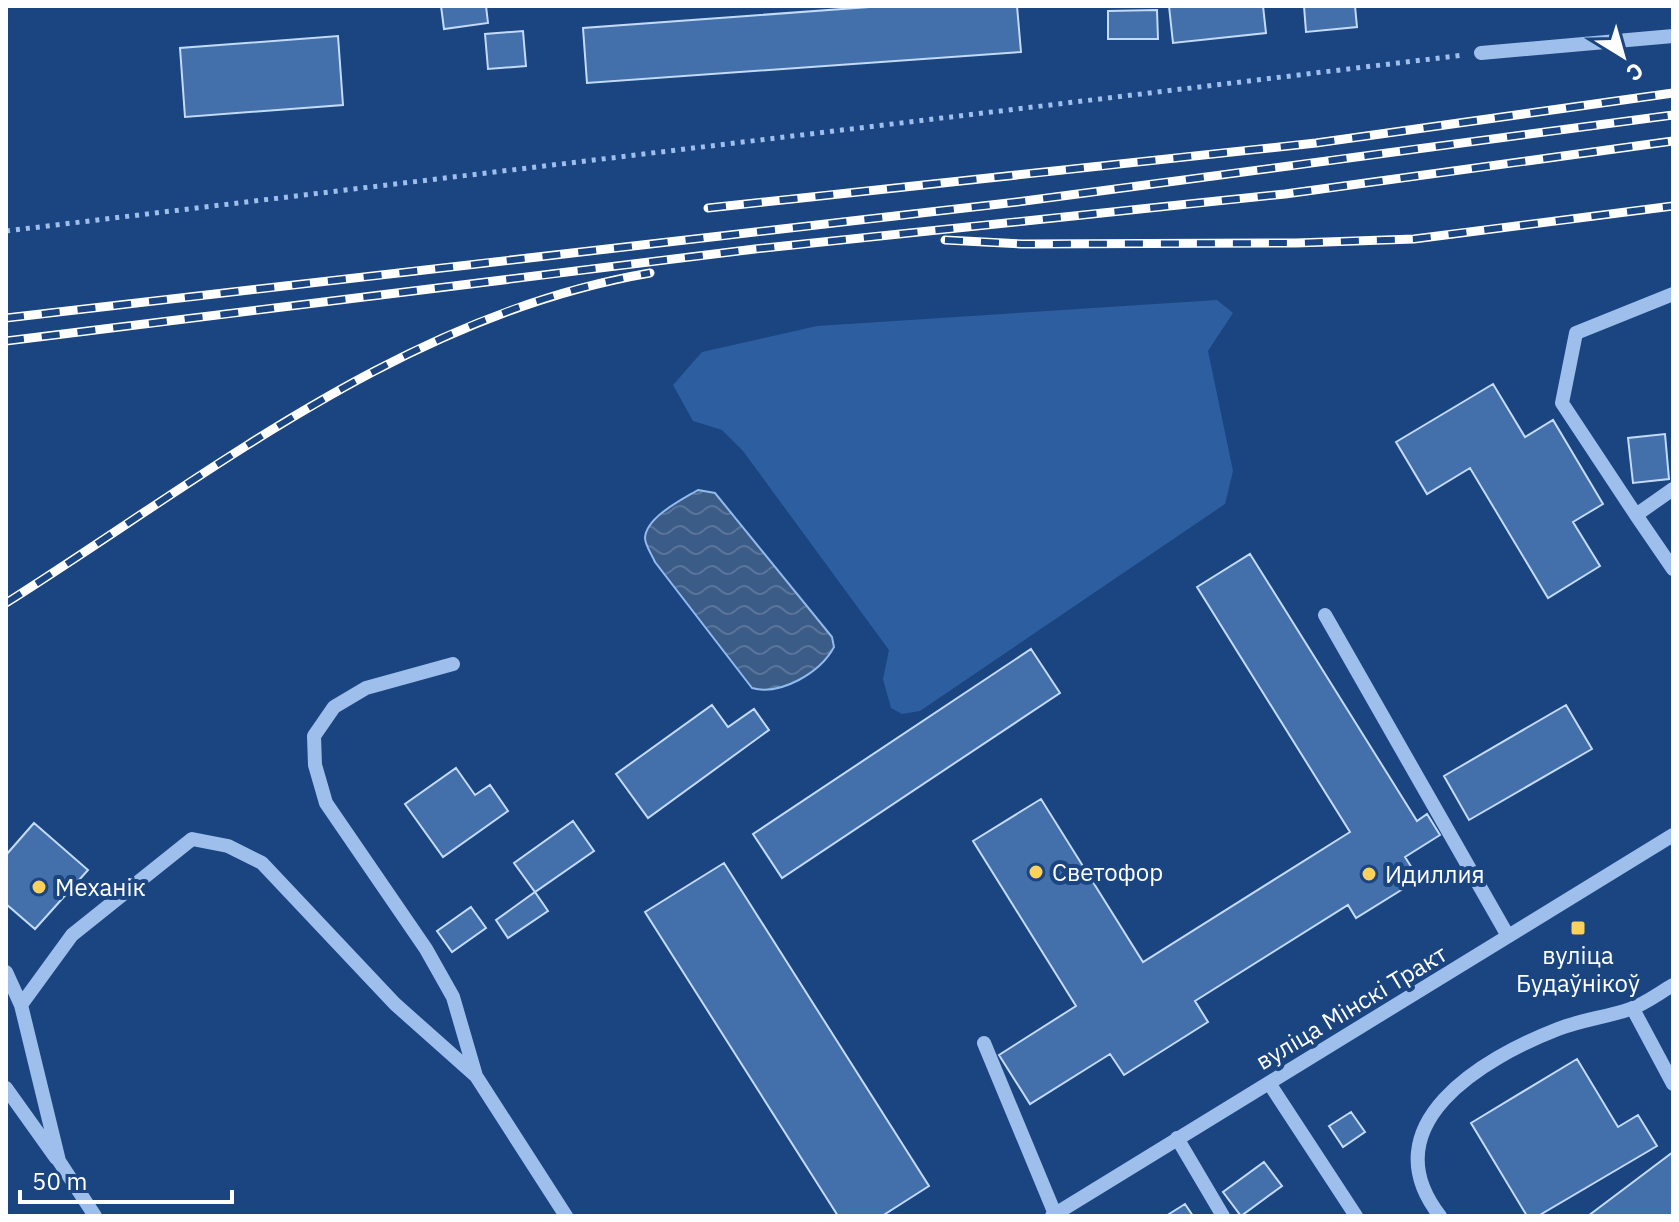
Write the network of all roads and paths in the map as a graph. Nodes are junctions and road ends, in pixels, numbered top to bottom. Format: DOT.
graph roads {
  1 [pos="1673,36"];
  2 [pos="1481,53"];
  3 [pos="6,231"];
  4 [pos="1673,294"];
  5 [pos="1673,489"];
  6 [pos="1636,515"];
  7 [pos="1673,569"];
  8 [pos="1325,615"];
  9 [pos="453,664"];
  10 [pos="1673,835"];
  11 [pos="1508,936"];
  12 [pos="6,972"];
  13 [pos="1673,985"];
  14 [pos="21,1005"];
  15 [pos="1633,1009"];
  16 [pos="984,1043"];
  17 [pos="476,1076"];
  18 [pos="1269,1083"];
  19 [pos="1673,1084"];
  20 [pos="6,1088"];
  21 [pos="1177,1138"];
  22 [pos="59,1161"];
  23 [pos="1053,1215"];
  24 [pos="95,1216"];
  25 [pos="566,1216"];
  26 [pos="1223,1216"];
  27 [pos="1356,1216"];
  28 [pos="1440,1216"];
  1 -- 2 [label="street"];
  2 -- 3 [label="path"];
  4 -- 6 [label="street"];
  5 -- 6 [label="street"];
  6 -- 7 [label="street"];
  8 -- 11 [label="street"];
  9 -- 17 [label="street"];
  10 -- 11 [label="street, вуліца Мінскі Тракт"];
  11 -- 18 [label="street, вуліца Мінскі Тракт"];
  12 -- 14 [label="street"];
  13 -- 15 [label="street"];
  14 -- 17 [label="street"];
  14 -- 22 [label="street"];
  15 -- 19 [label="street"];
  15 -- 28 [label="street"];
  16 -- 23 [label="street"];
  17 -- 25 [label="street"];
  18 -- 21 [label="street, вуліца Мінскі Тракт"];
  18 -- 27 [label="street"];
  20 -- 22 [label="street"];
  21 -- 23 [label="street, вуліца Мінскі Тракт"];
  21 -- 26 [label="street"];
  22 -- 24 [label="street"];
}
